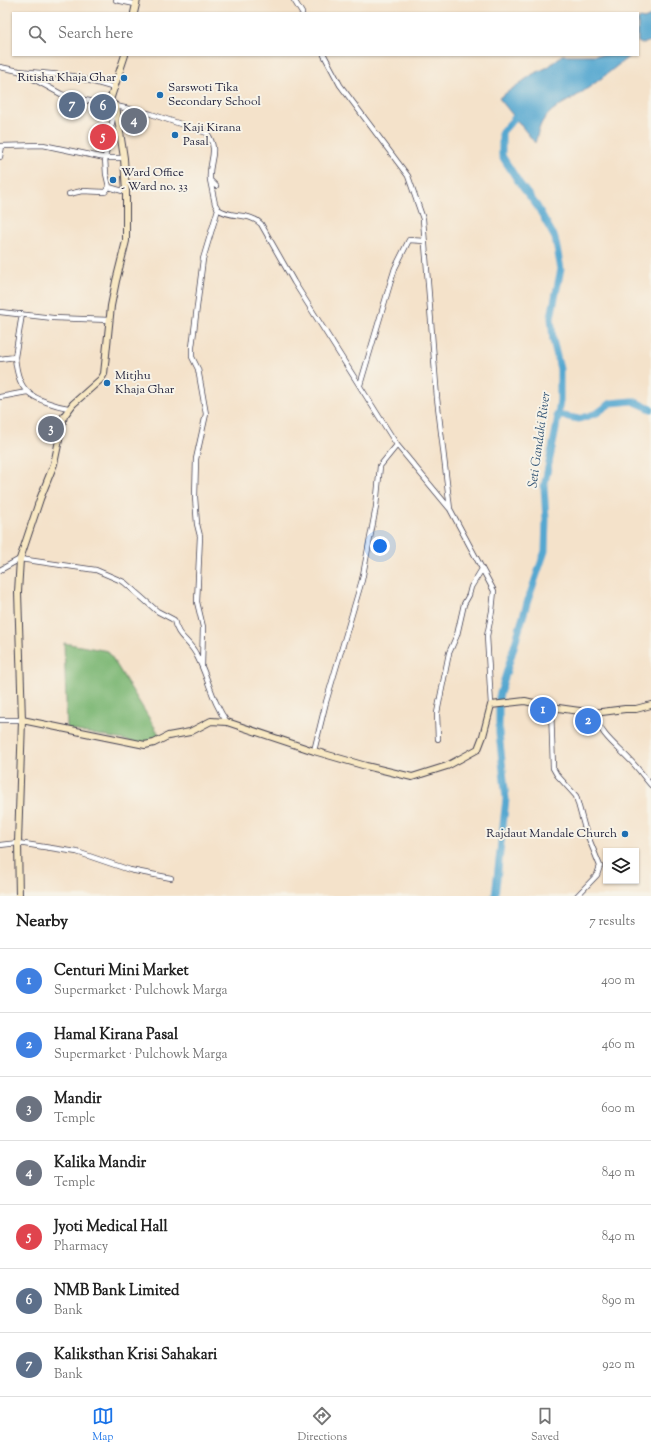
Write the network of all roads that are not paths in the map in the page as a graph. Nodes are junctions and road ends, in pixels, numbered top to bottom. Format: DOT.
graph roads {
  1 [pos="116,0"];
  2 [pos="294,0"];
  3 [pos="136,2"];
  4 [pos="134,12"];
  5 [pos="301,12"];
  6 [pos="125,56"];
  7 [pos="325,56"];
  8 [pos="0,67"];
  9 [pos="19,71"];
  10 [pos="115,88"];
  11 [pos="116,106"];
  12 [pos="1,146"];
  13 [pos="0,157"];
  14 [pos="105,158"];
  15 [pos="124,158"];
  16 [pos="210,180"];
  17 [pos="216,186"];
  18 [pos="109,187"];
  19 [pos="126,192"];
  20 [pos="69,194"];
  21 [pos="218,209"];
  22 [pos="425,241"];
  23 [pos="0,312"];
  24 [pos="22,314"];
  25 [pos="110,320"];
  26 [pos="15,358"];
  27 [pos="0,359"];
  28 [pos="360,385"];
  29 [pos="27,392"];
  30 [pos="0,397"];
  31 [pos="68,408"];
  32 [pos="397,445"];
  33 [pos="450,509"];
  34 [pos="20,559"];
  35 [pos="482,569"];
  36 [pos="0,570"];
  37 [pos="202,666"];
  38 [pos="491,705"];
  39 [pos="651,705"];
  40 [pos="551,708"];
  41 [pos="594,713"];
  42 [pos="0,720"];
  43 [pos="22,720"];
  44 [pos="227,722"];
  45 [pos="438,739"];
  46 [pos="314,752"];
  47 [pos="651,785"];
  48 [pos="18,843"];
  49 [pos="0,845"];
  50 [pos="171,878"];
  51 [pos="19,896"];
  52 [pos="577,896"];
  1 -- 3 [label="street"];
  2 -- 5 [label="street"];
  3 -- 4 [label="main road"];
  6 -- 10 [label="main road"];
  7 -- 22 [label="street"];
  8 -- 9 [label="street"];
  9 -- 10 [label="street"];
  9 -- 11 [label="street"];
  10 -- 11 [label="main road"];
  11 -- 14 [label="street"];
  11 -- 15 [label="main road"];
  11 -- 16 [label="street"];
  12 -- 13 [label="street"];
  12 -- 14 [label="street"];
  14 -- 15 [label="street"];
  14 -- 18 [label="street"];
  15 -- 19 [label="main road"];
  16 -- 17 [label="street"];
  16 -- 21 [label="street"];
  18 -- 19 [label="street"];
  18 -- 20 [label="street"];
  19 -- 25 [label="main road"];
  21 -- 28 [label="street"];
  21 -- 37 [label="street"];
  22 -- 28 [label="street"];
  22 -- 33 [label="street"];
  23 -- 24 [label="street"];
  24 -- 25 [label="street"];
  24 -- 26 [label="street"];
  25 -- 31 [label="main road"];
  26 -- 27 [label="street"];
  26 -- 29 [label="street"];
  28 -- 32 [label="street"];
  29 -- 30 [label="street"];
  29 -- 31 [label="street"];
  31 -- 34 [label="main road"];
  32 -- 33 [label="street"];
  32 -- 46 [label="street"];
  33 -- 35 [label="street"];
  34 -- 36 [label="street"];
  34 -- 37 [label="street"];
  34 -- 43 [label="main road"];
  35 -- 38 [label="street"];
  35 -- 45 [label="street"];
  37 -- 44 [label="street"];
  38 -- 40 [label="main road"];
  38 -- 46 [label="main road"];
  39 -- 41 [label="main road"];
  40 -- 41 [label="main road"];
  40 -- 52 [label="street"];
  41 -- 47 [label="street"];
  42 -- 43 [label="street"];
  43 -- 44 [label="main road"];
  43 -- 48 [label="main road"];
  44 -- 46 [label="main road"];
  48 -- 49 [label="street"];
  48 -- 50 [label="street"];
  48 -- 51 [label="main road"];
}
